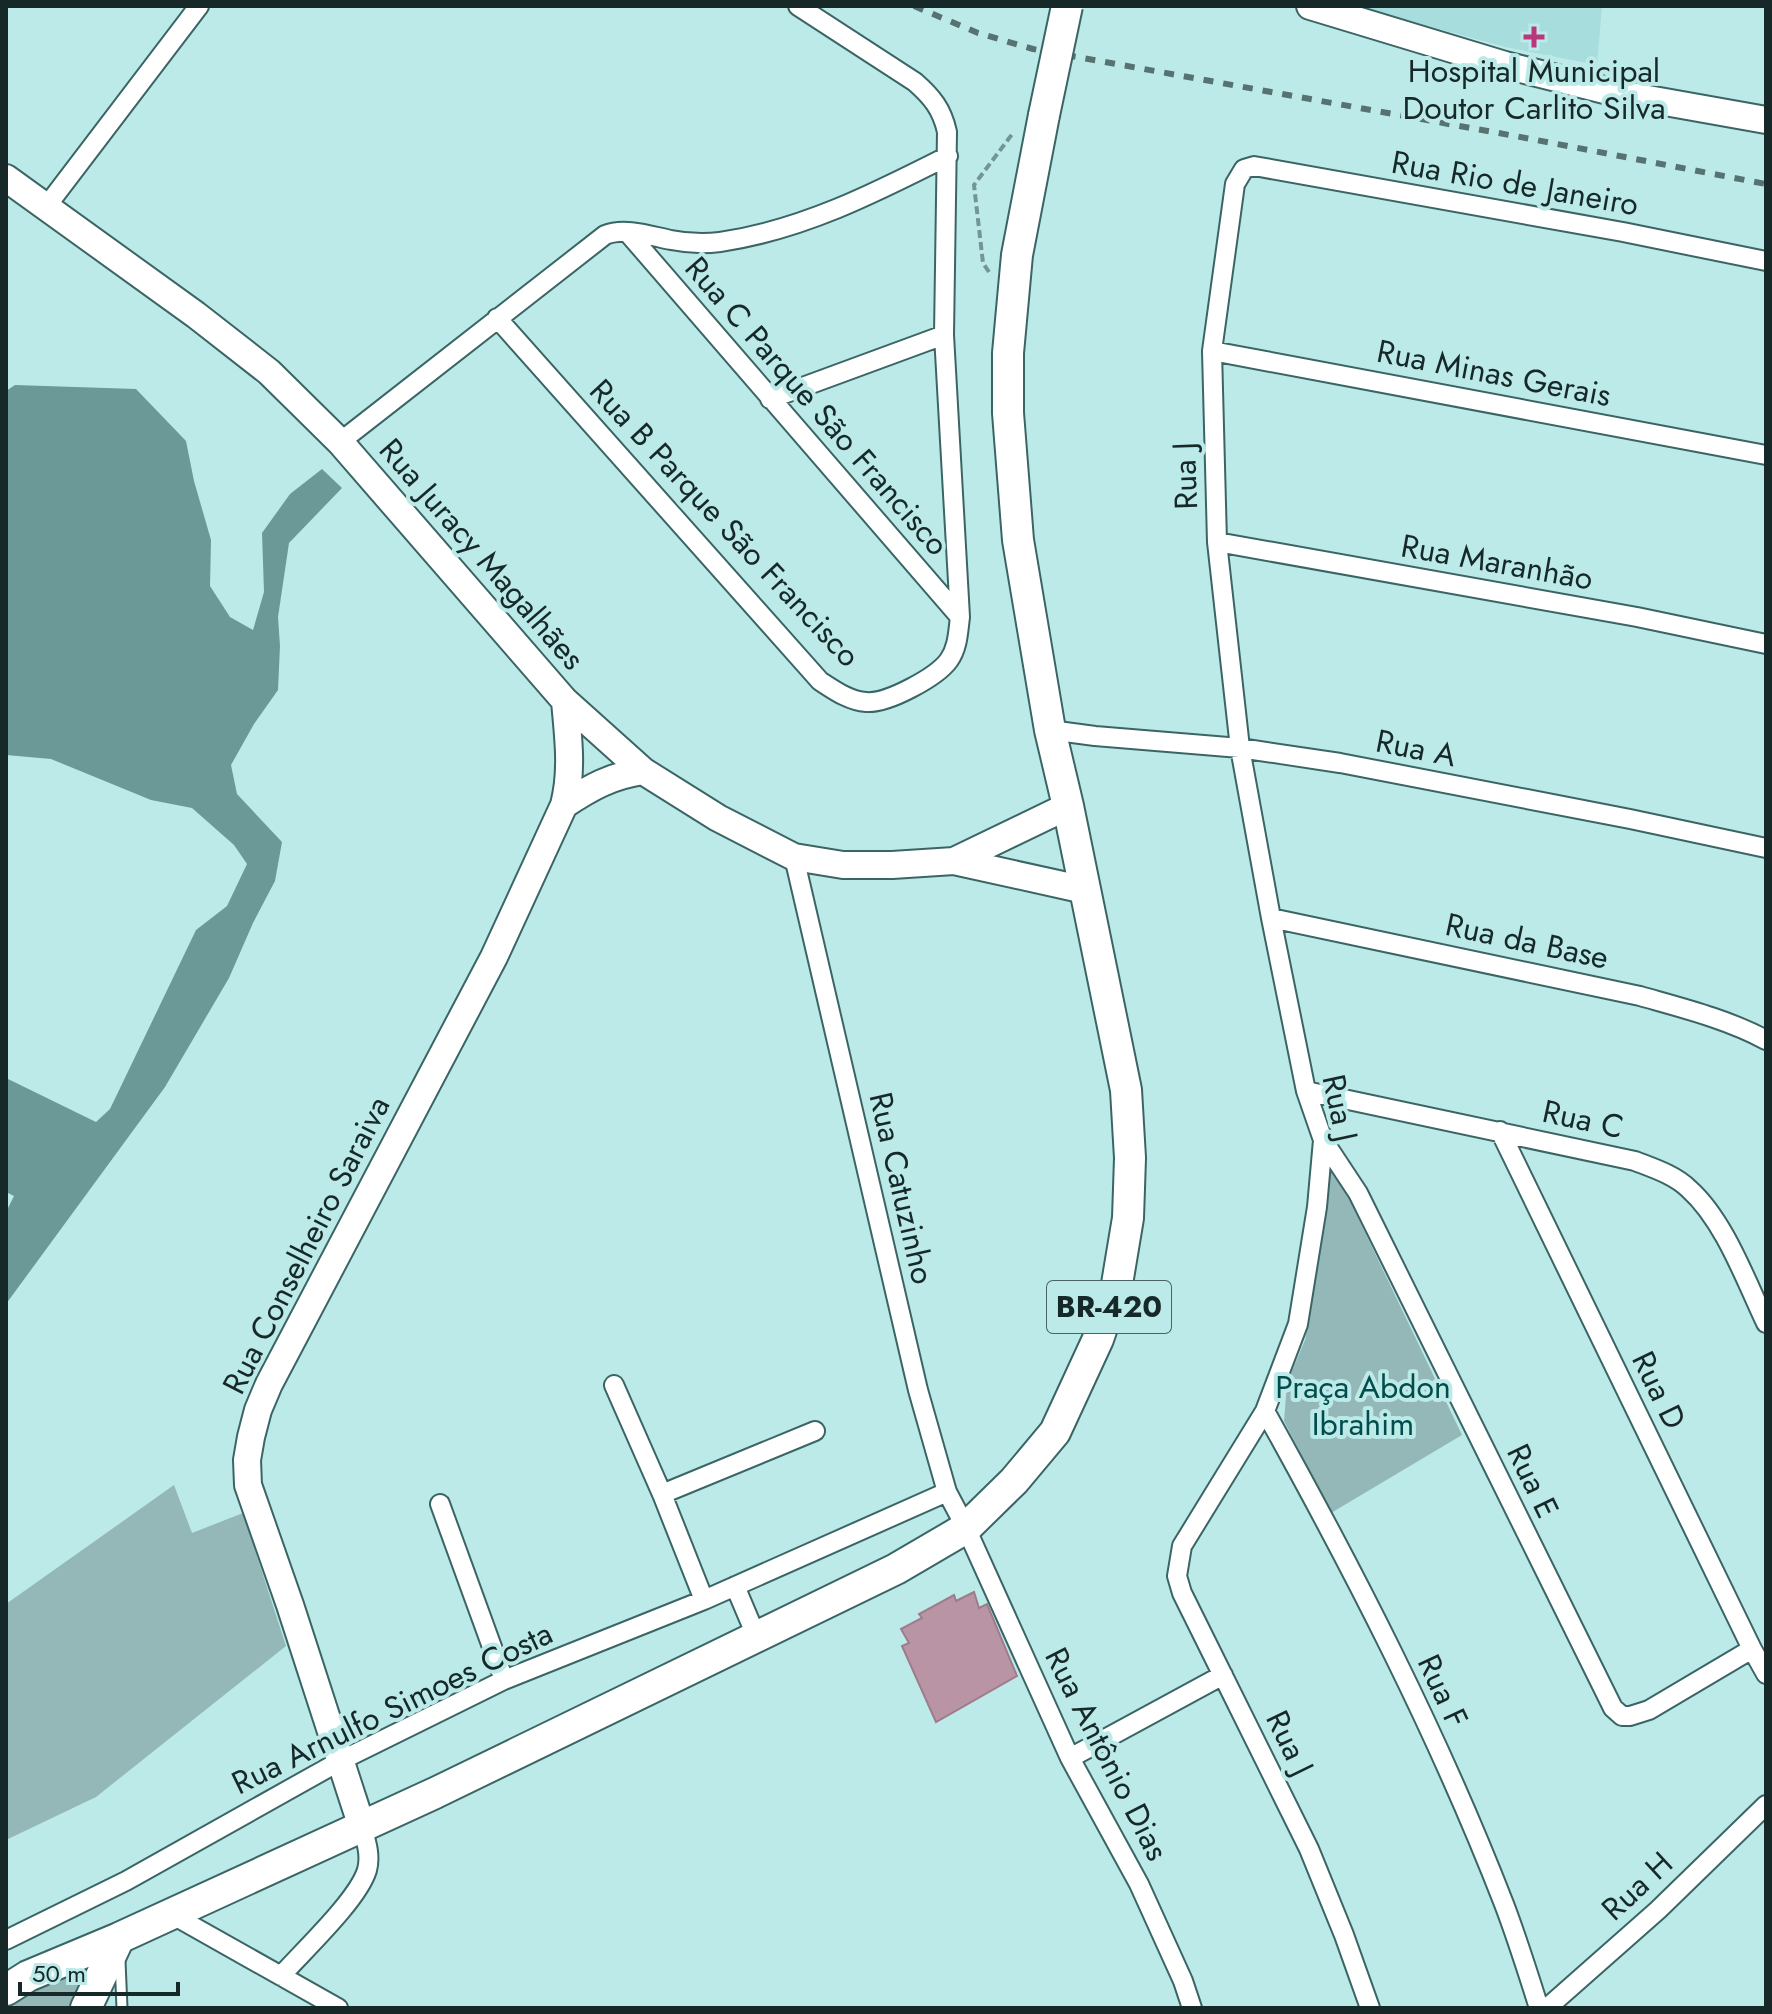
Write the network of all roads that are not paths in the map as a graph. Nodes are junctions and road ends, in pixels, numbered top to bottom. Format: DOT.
graph roads {
  1 [pos="199,6"];
  2 [pos="798,6"];
  3 [pos="1067,6"];
  4 [pos="1327,9"];
  5 [pos="1766,120"];
  6 [pos="948,156"];
  7 [pos="1254,166"];
  8 [pos="6,178"];
  9 [pos="46,207"];
  10 [pos="628,233"];
  11 [pos="1766,261"];
  12 [pos="497,318"];
  13 [pos="944,335"];
  14 [pos="1212,351"];
  15 [pos="770,399"];
  16 [pos="340,442"];
  17 [pos="1766,455"];
  18 [pos="1217,542"];
  19 [pos="960,617"];
  20 [pos="1766,644"];
  21 [pos="565,701"];
  22 [pos="1050,730"];
  23 [pos="1240,748"];
  24 [pos="643,771"];
  25 [pos="564,805"];
  26 [pos="1068,806"];
  27 [pos="1766,848"];
  28 [pos="794,857"];
  29 [pos="954,861"];
  30 [pos="1085,890"];
  31 [pos="1271,918"];
  32 [pos="1766,1040"];
  33 [pos="1306,1091"];
  34 [pos="1500,1131"];
  35 [pos="1323,1140"];
  36 [pos="1766,1323"];
  37 [pos="614,1385"];
  38 [pos="1265,1411"];
  39 [pos="815,1431"];
  40 [pos="947,1492"];
  41 [pos="662,1494"];
  42 [pos="440,1504"];
  43 [pos="966,1528"];
  44 [pos="735,1586"];
  45 [pos="704,1600"];
  46 [pos="757,1638"];
  47 [pos="1752,1649"];
  48 [pos="1766,1674"];
  49 [pos="1223,1675"];
  50 [pos="504,1680"];
  51 [pos="1070,1758"];
  52 [pos="340,1761"];
  53 [pos="1766,1805"];
  54 [pos="362,1827"];
  55 [pos="171,1914"];
  56 [pos="119,1938"];
  57 [pos="6,1940"];
  58 [pos="281,1976"];
  59 [pos="6,1990"];
  60 [pos="86,2008"];
  61 [pos="122,2008"];
  62 [pos="338,2008"];
  63 [pos="1192,2008"];
  64 [pos="1370,2008"];
  65 [pos="1539,2008"];
  66 [pos="1547,2008"];
  1 -- 9 [label="street"];
  2 -- 6 [label="street, Rua B Parque São Francisco"];
  3 -- 22 [label="main road, BR-420, bridge"];
  4 -- 5 [label="street"];
  6 -- 10 [label="street"];
  6 -- 13 [label="street, Rua B Parque São Francisco"];
  7 -- 11 [label="street, Rua Rio de Janeiro"];
  7 -- 14 [label="street, Rua J"];
  8 -- 9 [label="street, Rua Juracy Magalhães"];
  9 -- 16 [label="street, Rua Juracy Magalhães"];
  10 -- 12 [label="street"];
  10 -- 15 [label="street, Rua C Parque São Francisco"];
  12 -- 16 [label="street"];
  12 -- 19 [label="street, Rua B Parque São Francisco"];
  13 -- 15 [label="street"];
  13 -- 19 [label="street, Rua B Parque São Francisco"];
  14 -- 17 [label="street, Rua Minas Gerais"];
  14 -- 18 [label="street, Rua J"];
  15 -- 19 [label="street, Rua C Parque São Francisco"];
  16 -- 21 [label="street, Rua Juracy Magalhães"];
  18 -- 20 [label="street, Rua Maranhão"];
  18 -- 23 [label="street, Rua J"];
  21 -- 24 [label="street, Rua Juracy Magalhães"];
  21 -- 25 [label="street, Rua Conselheiro Saraiva"];
  22 -- 23 [label="street, Rua A"];
  22 -- 26 [label="main road, BR-420"];
  23 -- 27 [label="street, Rua A"];
  23 -- 31 [label="street, Rua J"];
  24 -- 25 [label="street"];
  24 -- 28 [label="street, Rua Juracy Magalhães"];
  25 -- 52 [label="street, Rua Conselheiro Saraiva"];
  26 -- 29 [label="street"];
  26 -- 30 [label="main road, BR-420"];
  28 -- 29 [label="street, Rua Juracy Magalhães"];
  28 -- 40 [label="street, Rua Catuzinho"];
  29 -- 30 [label="street"];
  30 -- 43 [label="main road, BR-420"];
  31 -- 32 [label="street, Rua da Base"];
  31 -- 33 [label="street, Rua J"];
  33 -- 34 [label="street, Rua C"];
  33 -- 35 [label="street, Rua J"];
  34 -- 36 [label="street, Rua C"];
  34 -- 47 [label="street, Rua D"];
  35 -- 38 [label="street, Rua J"];
  35 -- 47 [label="street, Rua E"];
  37 -- 41 [label="street"];
  38 -- 49 [label="street, Rua J"];
  38 -- 65 [label="street, Rua F"];
  39 -- 41 [label="street"];
  40 -- 43 [label="street, Rua Catuzinho"];
  40 -- 44 [label="street, Rua Arnulfo Simoes Costa"];
  41 -- 45 [label="street"];
  42 -- 50 [label="street"];
  43 -- 46 [label="main road, BR-420"];
  43 -- 51 [label="street, Rua Antônio Dias"];
  44 -- 45 [label="street, Rua Arnulfo Simoes Costa"];
  44 -- 46 [label="street"];
  45 -- 50 [label="street, Rua Arnulfo Simoes Costa"];
  46 -- 54 [label="main road, BR-420"];
  47 -- 48 [label="street, Rua D"];
  49 -- 51 [label="street"];
  49 -- 64 [label="street, Rua J"];
  50 -- 52 [label="street, Rua Arnulfo Simoes Costa"];
  51 -- 63 [label="street, Rua Antônio Dias"];
  52 -- 54 [label="street, Rua Conselheiro Saraiva"];
  52 -- 57 [label="street, Rua Arnulfo Simoes Costa"];
  53 -- 66 [label="street, Rua H"];
  54 -- 55 [label="main road, BR-420"];
  54 -- 58 [label="street"];
  55 -- 56 [label="main road, BR-420"];
  55 -- 58 [label="street"];
  56 -- 59 [label="main road"];
  56 -- 60 [label="main road"];
  56 -- 61 [label="lane"];
  58 -- 62 [label="street"];
}
